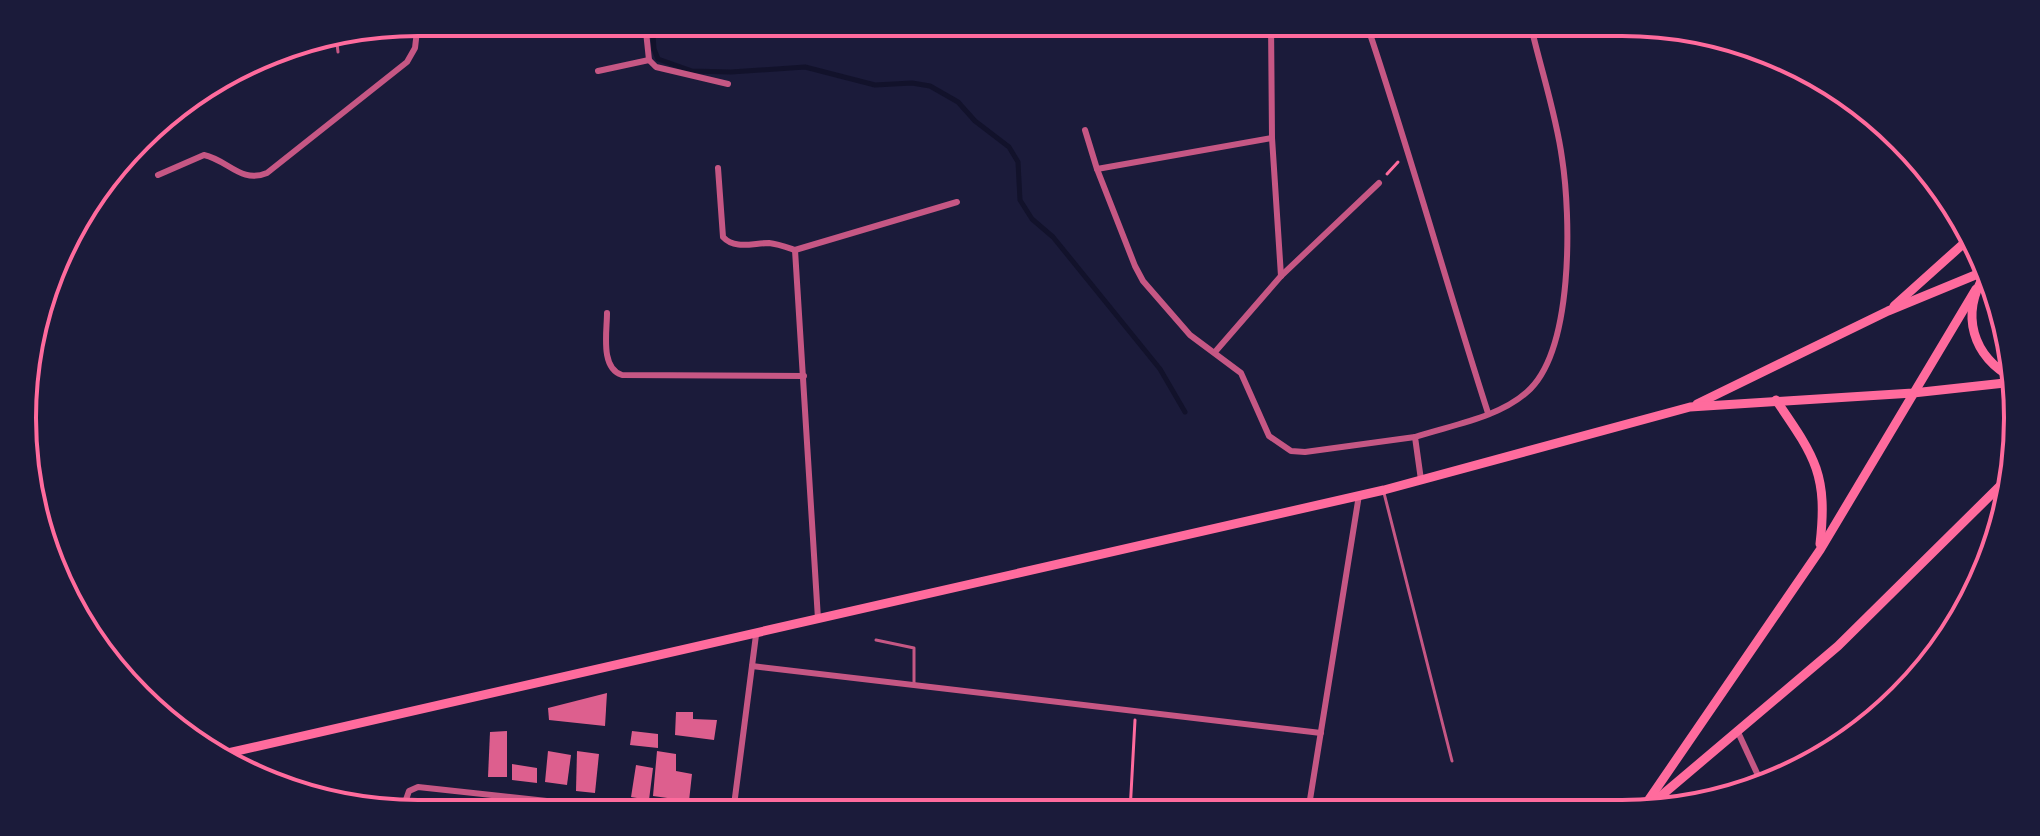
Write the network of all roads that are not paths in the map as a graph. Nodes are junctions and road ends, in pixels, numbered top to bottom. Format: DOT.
graph roads {
  1 [pos="416,36"];
  2 [pos="646,36"];
  3 [pos="1271,36"];
  4 [pos="1371,36"];
  5 [pos="1533,36"];
  6 [pos="337,44"];
  7 [pos="338,52"];
  8 [pos="649,60"];
  9 [pos="598,71"];
  10 [pos="728,84"];
  11 [pos="1085,130"];
  12 [pos="1272,138"];
  13 [pos="718,168"];
  14 [pos="1097,169"];
  15 [pos="158,175"];
  16 [pos="1379,183"];
  17 [pos="957,202"];
  18 [pos="1963,244"];
  19 [pos="795,250"];
  20 [pos="1976,275"];
  21 [pos="1281,276"];
  22 [pos="1979,283"];
  23 [pos="1976,289"];
  24 [pos="1888,311"];
  25 [pos="607,313"];
  26 [pos="1215,352"];
  27 [pos="2001,372"];
  28 [pos="804,376"];
  29 [pos="2002,382"];
  30 [pos="1913,393"];
  31 [pos="1776,400"];
  32 [pos="1690,407"];
  33 [pos="1488,413"];
  34 [pos="1415,437"];
  35 [pos="1421,480"];
  36 [pos="1998,488"];
  37 [pos="1384,490"];
  38 [pos="1359,495"];
  39 [pos="1820,550"];
  40 [pos="818,619"];
  41 [pos="756,635"];
  42 [pos="876,640"];
  43 [pos="752,666"];
  44 [pos="914,685"];
  45 [pos="1737,730"];
  46 [pos="1321,733"];
  47 [pos="232,752"];
  48 [pos="1452,761"];
  49 [pos="1758,775"];
  50 [pos="1657,798"];
  51 [pos="405,799"];
  52 [pos="1650,799"];
  53 [pos="538,800"];
  54 [pos="735,800"];
  55 [pos="1310,800"];
  1 -- 15 [label="street"];
  2 -- 8 [label="street"];
  3 -- 12 [label="street"];
  4 -- 33 [label="street"];
  5 -- 33 [label="street"];
  6 -- 7 [label="lane"];
  8 -- 9 [label="street"];
  8 -- 10 [label="street"];
  11 -- 14 [label="street"];
  12 -- 14 [label="street"];
  12 -- 21 [label="street"];
  13 -- 19 [label="street"];
  14 -- 26 [label="street"];
  16 -- 21 [label="street"];
  17 -- 19 [label="street"];
  18 -- 24 [label="main road"];
  19 -- 28 [label="street"];
  20 -- 24 [label="main road"];
  21 -- 26 [label="street"];
  22 -- 23 [label="main road"];
  23 -- 27 [label="main road"];
  23 -- 30 [label="main road"];
  24 -- 32 [label="main road"];
  25 -- 28 [label="street"];
  26 -- 34 [label="street"];
  28 -- 40 [label="street"];
  29 -- 30 [label="main road"];
  30 -- 31 [label="main road"];
  30 -- 39 [label="main road"];
  31 -- 32 [label="main road"];
  31 -- 39 [label="main road"];
  32 -- 35 [label="main road"];
  33 -- 34 [label="street"];
  34 -- 35 [label="street"];
  35 -- 37 [label="main road"];
  36 -- 45 [label="main road"];
  37 -- 38 [label="main road"];
  37 -- 48 [label="lane"];
  38 -- 40 [label="main road"];
  38 -- 46 [label="street"];
  39 -- 52 [label="main road"];
  40 -- 41 [label="main road"];
  41 -- 43 [label="street"];
  41 -- 47 [label="main road"];
  42 -- 44 [label="lane"];
  43 -- 44 [label="street"];
  43 -- 54 [label="street"];
  44 -- 46 [label="street"];
  45 -- 49 [label="street"];
  45 -- 50 [label="main road"];
  46 -- 55 [label="street"];
  51 -- 53 [label="street"];
}
